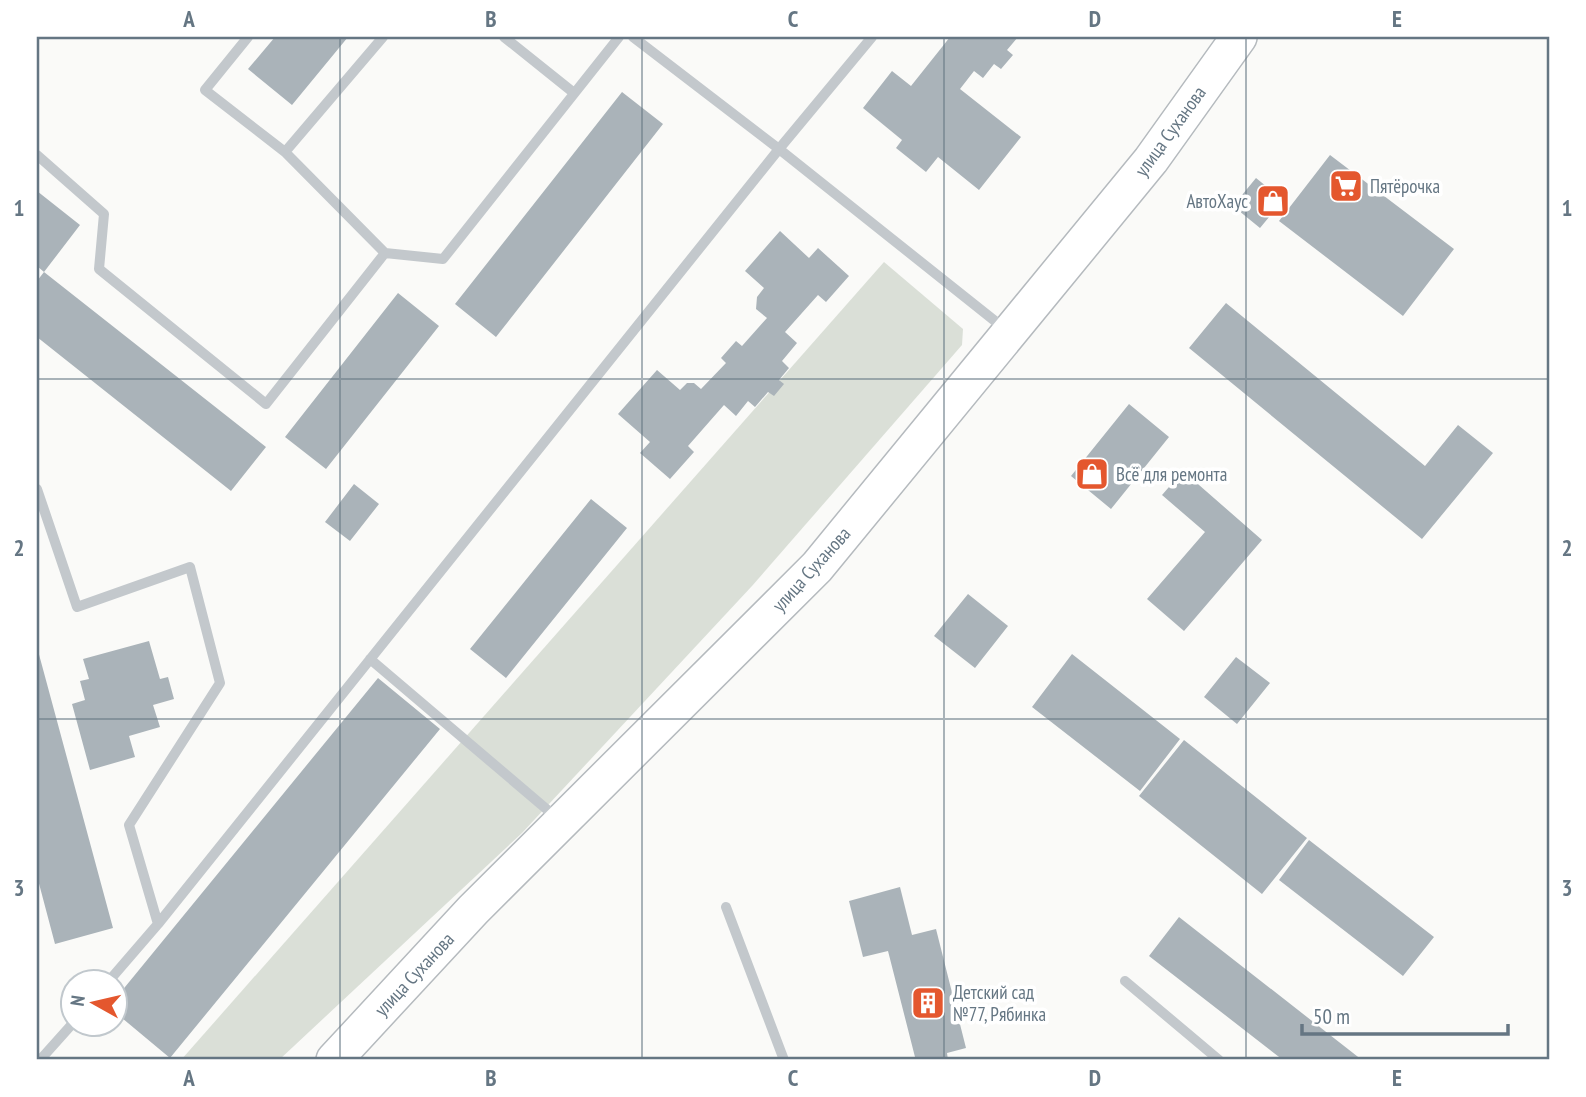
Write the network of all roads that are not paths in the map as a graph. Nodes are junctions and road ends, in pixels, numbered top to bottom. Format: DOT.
graph roads {
  1 [pos="248,37"];
  2 [pos="383,37"];
  3 [pos="504,37"];
  4 [pos="619,37"];
  5 [pos="633,37"];
  6 [pos="872,37"];
  7 [pos="1239,37"];
  8 [pos="574,93"];
  9 [pos="779,149"];
  10 [pos="285,152"];
  11 [pos="37,155"];
  12 [pos="385,253"];
  13 [pos="1010,333"];
  14 [pos="37,489"];
  15 [pos="370,659"];
  16 [pos="561,822"];
  17 [pos="726,907"];
  18 [pos="158,924"];
  19 [pos="120,968"];
  20 [pos="1125,981"];
  21 [pos="60,1038"];
  22 [pos="338,1059"];
  23 [pos="40,1060"];
  24 [pos="785,1060"];
  25 [pos="1219,1060"];
  1 -- 10 [label="lane"];
  2 -- 10 [label="lane"];
  3 -- 8 [label="lane"];
  4 -- 8 [label="lane"];
  5 -- 9 [label="lane"];
  6 -- 9 [label="lane"];
  7 -- 13 [label="main road, улица Суханова"];
  8 -- 12 [label="lane"];
  9 -- 13 [label="lane"];
  9 -- 15 [label="lane"];
  10 -- 12 [label="lane"];
  11 -- 12 [label="lane"];
  13 -- 16 [label="main road, улица Суханова"];
  14 -- 18 [label="lane"];
  15 -- 16 [label="lane"];
  15 -- 18 [label="lane"];
  16 -- 22 [label="main road, улица Суханова"];
  17 -- 24 [label="lane"];
  18 -- 19 [label="lane"];
  20 -- 25 [label="lane"];
  21 -- 23 [label="lane"];
}
